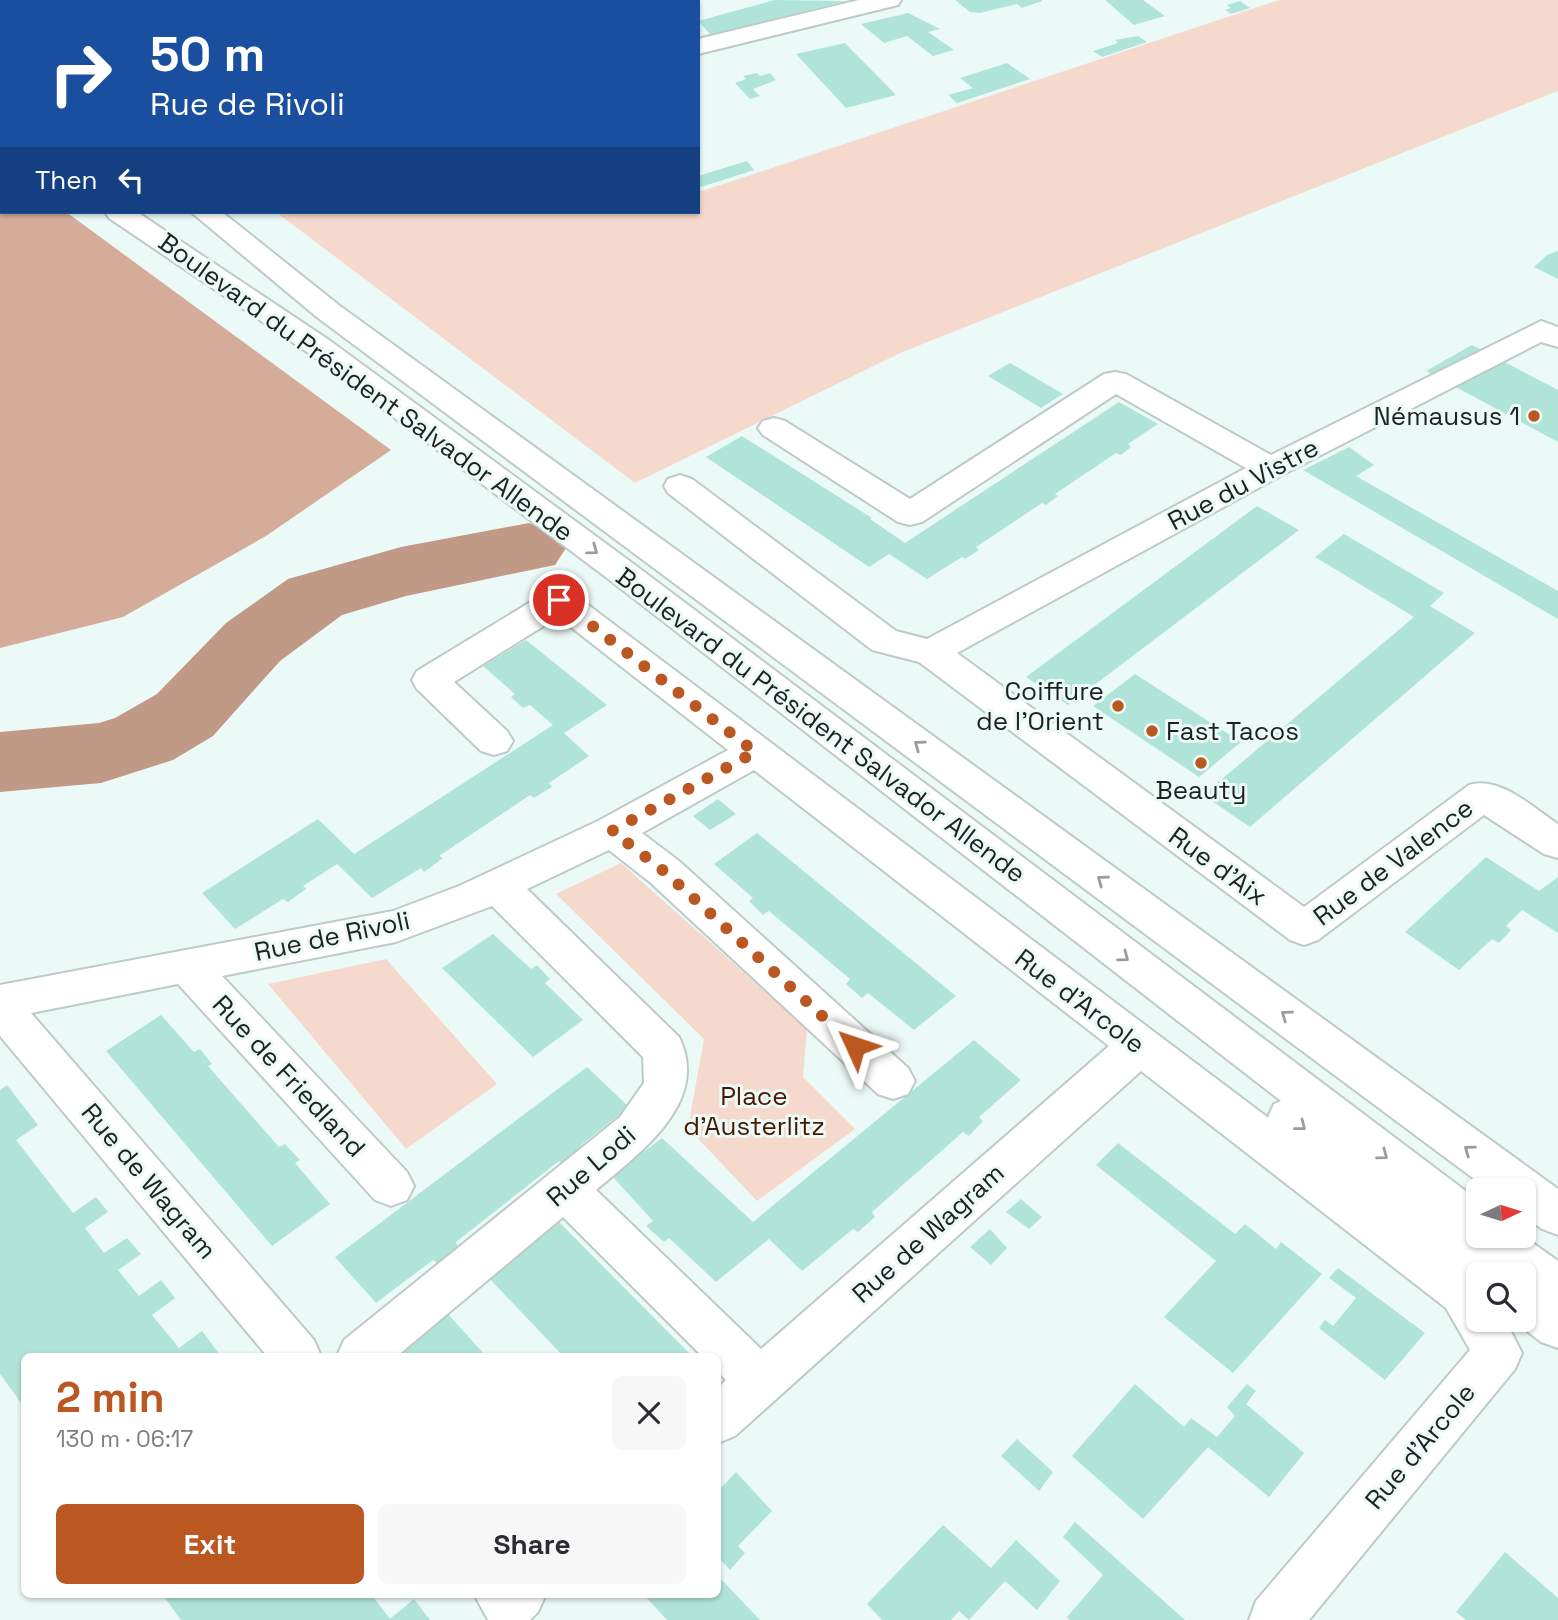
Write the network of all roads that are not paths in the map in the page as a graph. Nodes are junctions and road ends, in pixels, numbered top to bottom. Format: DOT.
graph roads {
  1 [pos="889,0"];
  2 [pos="700,47"];
  3 [pos="122,214"];
  4 [pos="207,214"];
  5 [pos="1558,338"];
  6 [pos="774,428"];
  7 [pos="1271,468"];
  8 [pos="680,486"];
  9 [pos="623,573"];
  10 [pos="931,652"];
  11 [pos="494,741"];
  12 [pos="755,752"];
  13 [pos="612,831"];
  14 [pos="1558,843"];
  15 [pos="497,885"];
  16 [pos="1304,929"];
  17 [pos="187,965"];
  18 [pos="0,1004"];
  19 [pos="1139,1046"];
  20 [pos="893,1081"];
  21 [pos="391,1186"];
  22 [pos="565,1189"];
  23 [pos="1542,1202"];
  24 [pos="1466,1218"];
  25 [pos="1504,1248"];
  26 [pos="1476,1262"];
  27 [pos="1558,1289"];
  28 [pos="1536,1309"];
  29 [pos="1558,1326"];
  30 [pos="294,1353"];
  31 [pos="365,1353"];
  32 [pos="760,1381"];
  33 [pos="721,1416"];
  34 [pos="1275,1620"];
  1 -- 2 [label="street"];
  3 -- 9 [label="street, Boulevard du Président Salvador Allende, one-way"];
  23 -- 4 [label="street, Boulevard du Président Salvador Allende, one-way"];
  5 -- 7 [label="street, Rue du Vistre"];
  6 -- 7 [label="street"];
  7 -- 10 [label="street, Rue du Vistre"];
  8 -- 10 [label="street"];
  9 -- 24 [label="street, Boulevard du Président Salvador Allende, one-way"];
  9 -- 26 [label="street, one-way"];
  10 -- 16 [label="street, Rue d'Aix"];
  11 -- 12 [label="street, Rue d'Arcole"];
  12 -- 13 [label="street, Rue de Rivoli"];
  12 -- 19 [label="street, Rue d'Arcole"];
  13 -- 15 [label="street, Rue de Rivoli"];
  13 -- 20 [label="street"];
  14 -- 16 [label="street, Rue de Valence"];
  15 -- 17 [label="street, Rue de Rivoli"];
  15 -- 22 [label="street, Rue Lodi"];
  17 -- 18 [label="street, Rue de Rivoli"];
  17 -- 21 [label="street, Rue de Friedland"];
  18 -- 30 [label="street, Rue de Wagram"];
  19 -- 32 [label="street, Rue de Wagram"];
  19 -- 34 [label="street, Rue d'Arcole"];
  22 -- 31 [label="street, Rue Lodi"];
  22 -- 32 [label="street"];
  25 -- 27 [label="street"];
  28 -- 29 [label="street"];
  32 -- 33 [label="street, Rue de Wagram"];
}
